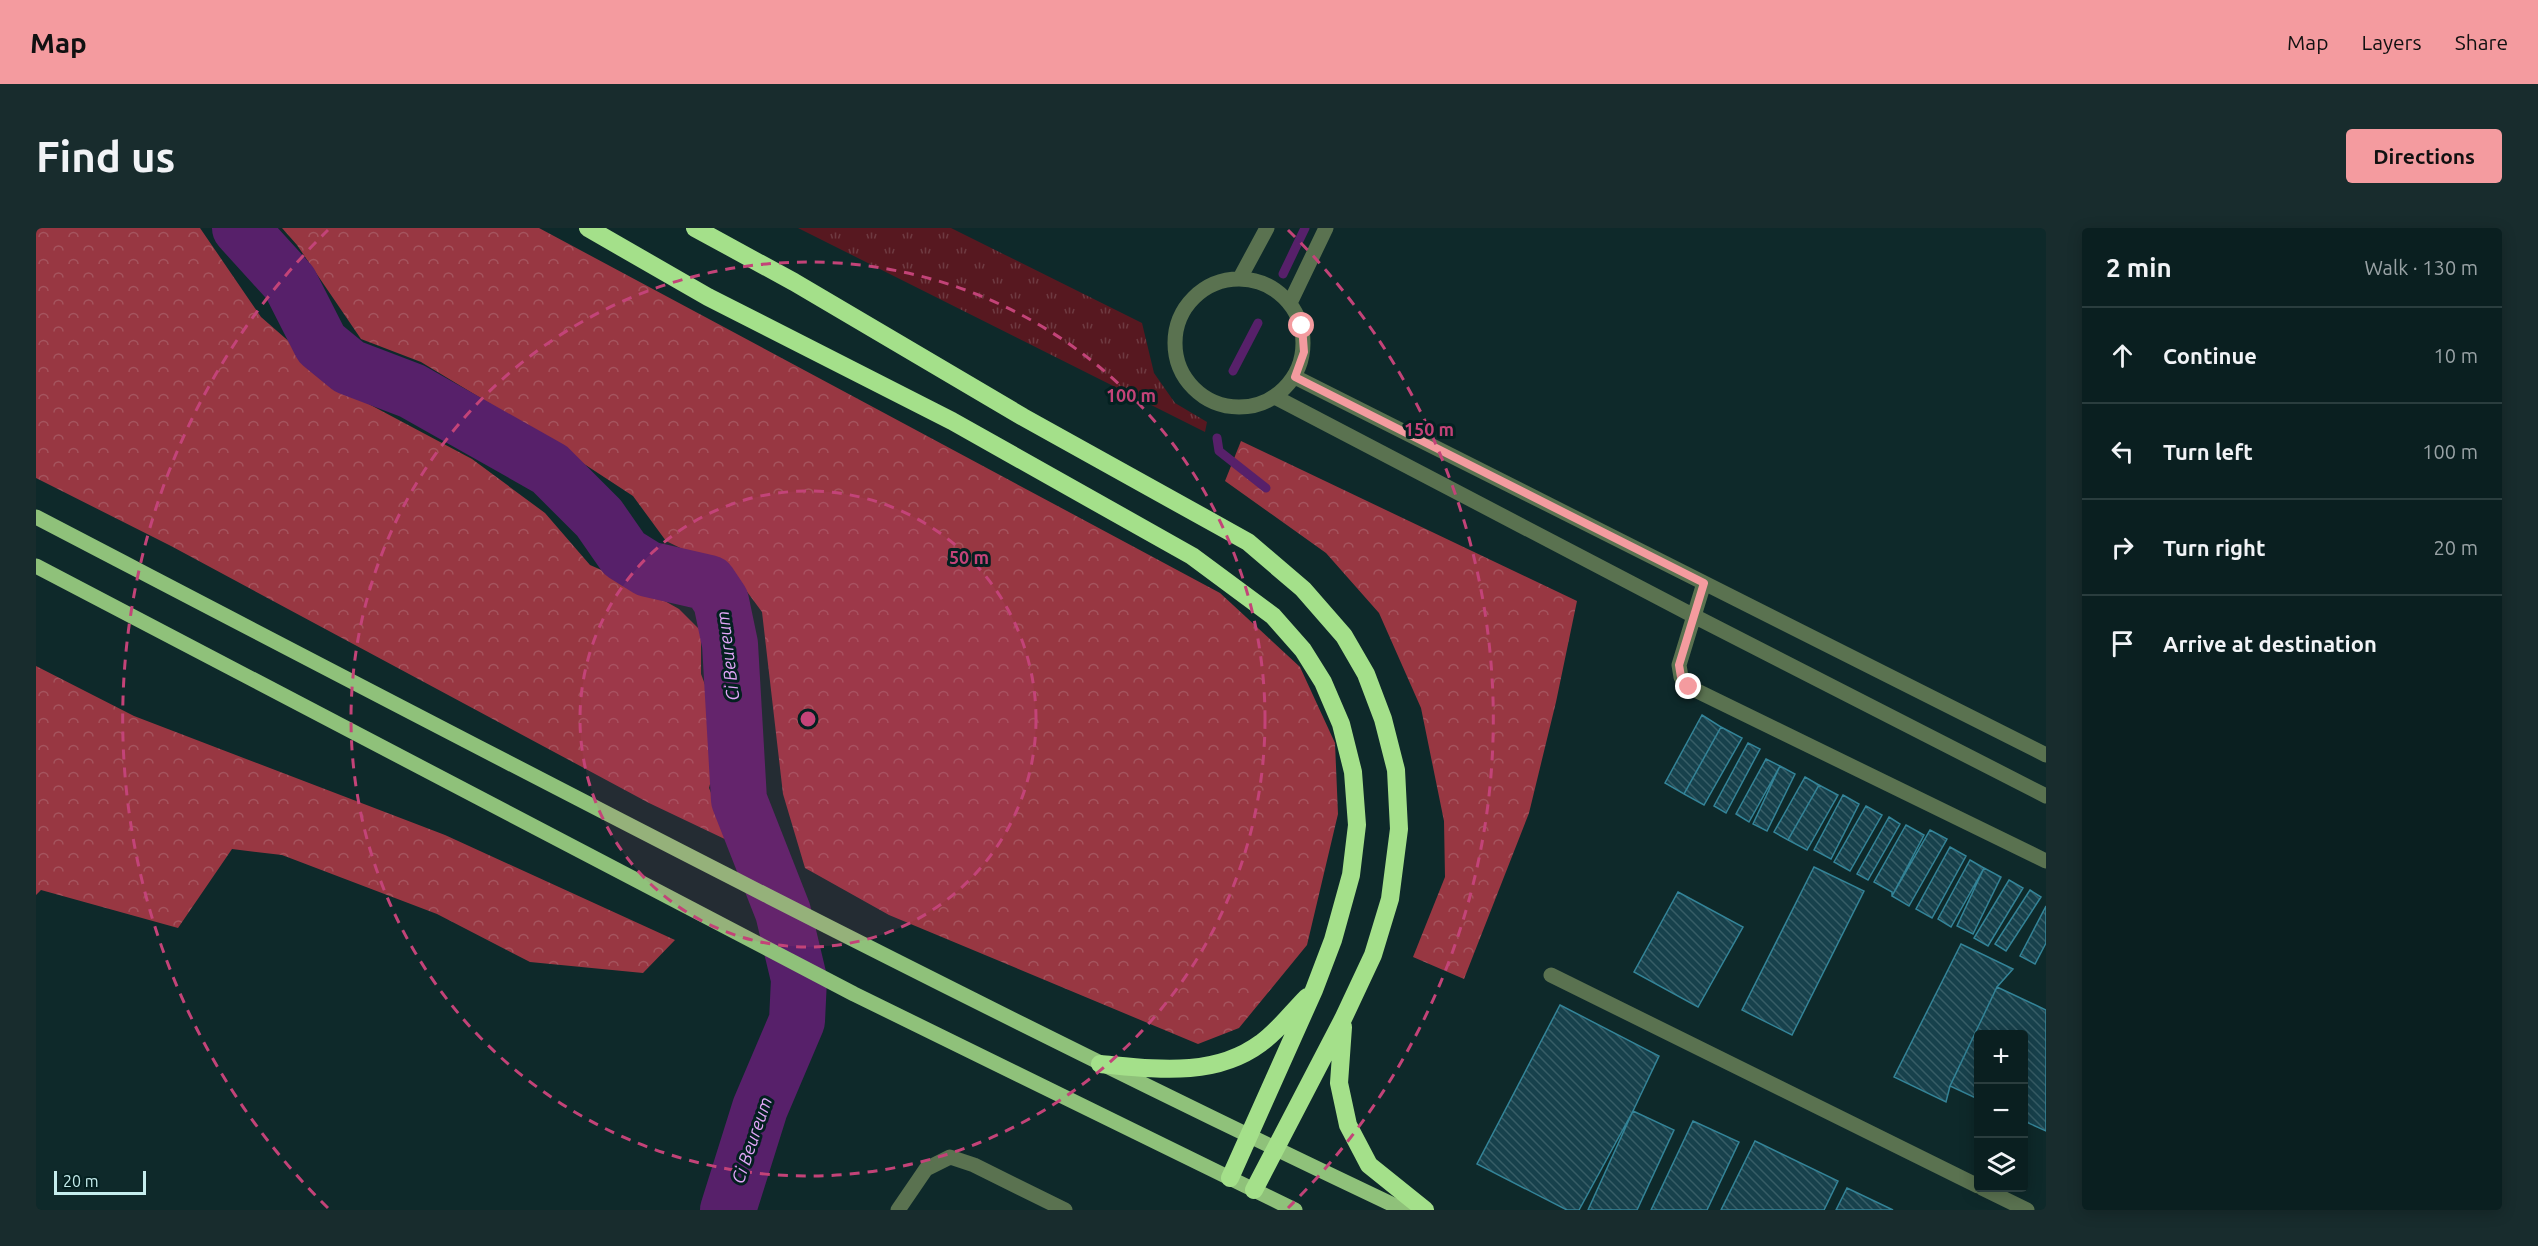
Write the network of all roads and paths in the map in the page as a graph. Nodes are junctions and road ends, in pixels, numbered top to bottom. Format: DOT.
graph roads {
  1 [pos="588,228"];
  2 [pos="696,228"];
  3 [pos="1267,228"];
  4 [pos="1326,228"];
  5 [pos="1240,278"];
  6 [pos="1290,303"];
  7 [pos="1295,377"];
  8 [pos="1275,397"];
  9 [pos="36,517"];
  10 [pos="36,566"];
  11 [pos="1704,583"];
  12 [pos="1694,616"];
  13 [pos="2046,755"];
  14 [pos="2046,796"];
  15 [pos="2046,861"];
  16 [pos="1551,975"];
  17 [pos="1314,990"];
  18 [pos="1343,1019"];
  19 [pos="1100,1064"];
  20 [pos="1249,1137"];
  21 [pos="1275,1149"];
  22 [pos="1230,1178"];
  23 [pos="1974,1184"];
  24 [pos="1254,1190"];
  25 [pos="1990,1192"];
  26 [pos="898,1210"];
  27 [pos="1065,1210"];
  28 [pos="1295,1210"];
  29 [pos="1404,1210"];
  30 [pos="1425,1210"];
  31 [pos="2027,1210"];
  1 -- 17 [label="highway"];
  2 -- 18 [label="highway"];
  3 -- 5 [label="street"];
  4 -- 6 [label="street"];
  5 -- 6 [label="street"];
  5 -- 8 [label="street"];
  6 -- 7 [label="street"];
  7 -- 8 [label="street"];
  7 -- 11 [label="street"];
  8 -- 12 [label="street"];
  9 -- 19 [label="main road"];
  10 -- 22 [label="main road"];
  11 -- 12 [label="street"];
  11 -- 13 [label="street"];
  12 -- 14 [label="street"];
  12 -- 15 [label="street"];
  16 -- 23 [label="street"];
  17 -- 19 [label="highway"];
  17 -- 20 [label="highway"];
  18 -- 21 [label="highway"];
  18 -- 30 [label="highway"];
  19 -- 20 [label="main road"];
  20 -- 21 [label="main road"];
  20 -- 22 [label="highway"];
  21 -- 24 [label="highway"];
  21 -- 29 [label="main road"];
  22 -- 24 [label="main road"];
  24 -- 28 [label="main road"];
  25 -- 31 [label="street"];
  26 -- 27 [label="street"];
}
